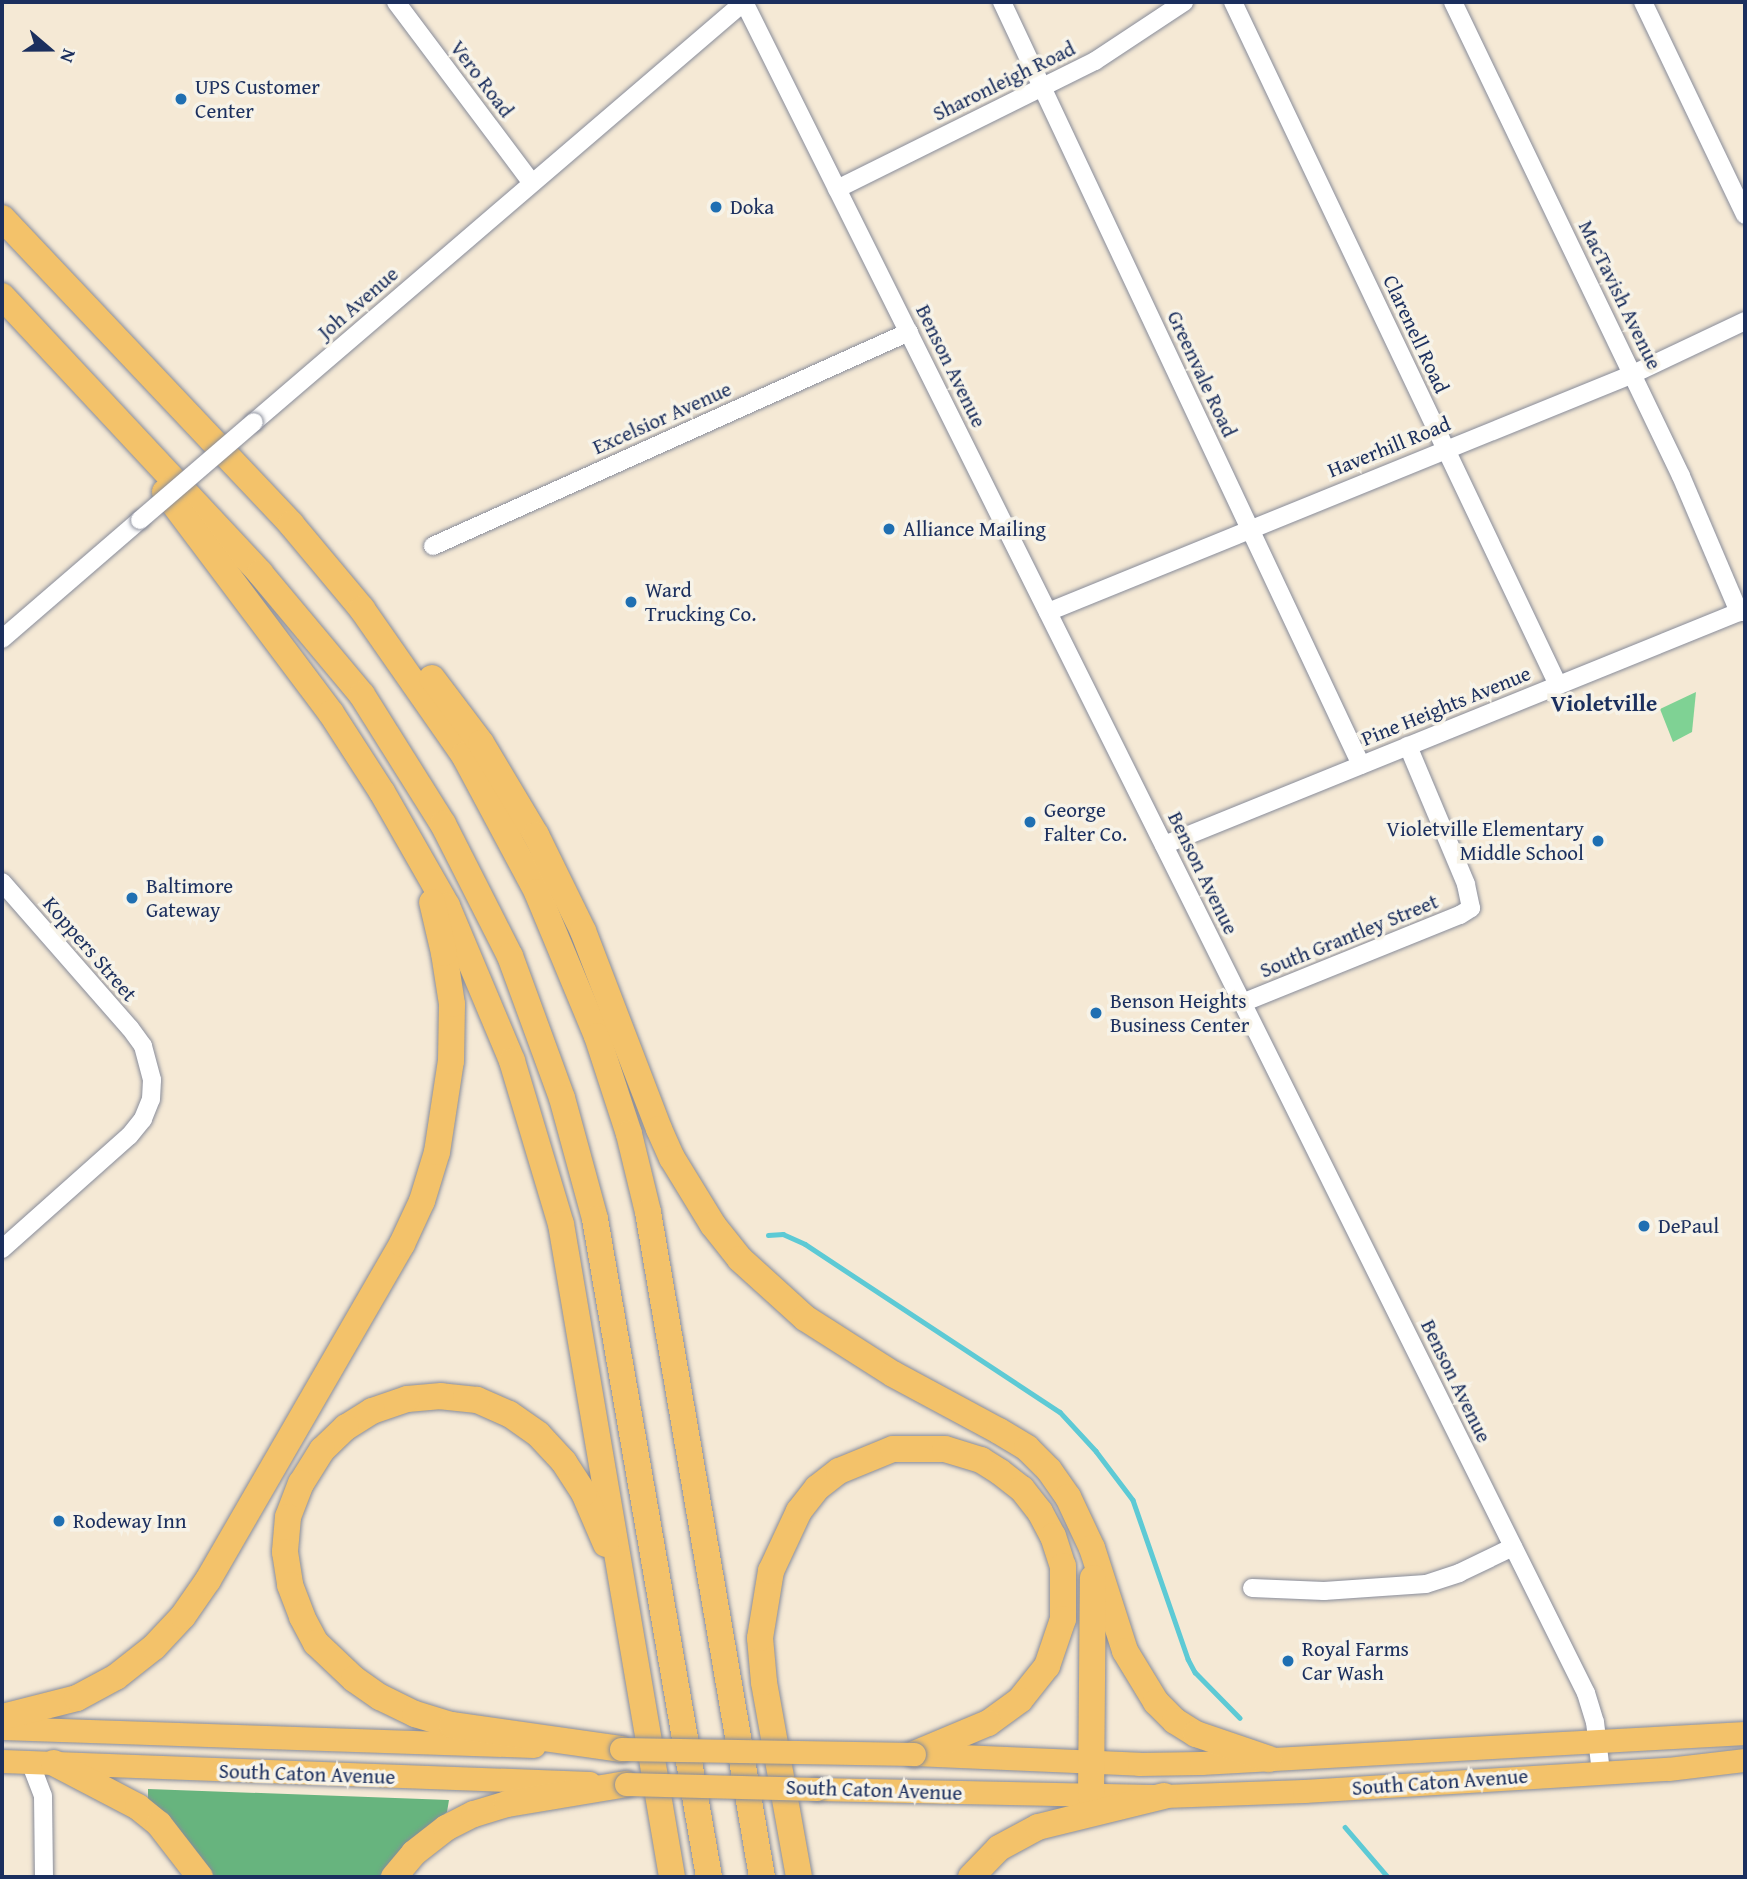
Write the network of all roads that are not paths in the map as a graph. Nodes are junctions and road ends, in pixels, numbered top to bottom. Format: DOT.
graph roads {
  1 [pos="396,2"];
  2 [pos="744,2"];
  3 [pos="1002,2"];
  4 [pos="1184,2"];
  5 [pos="1233,2"];
  6 [pos="1454,2"];
  7 [pos="1643,2"];
  8 [pos="1043,89"];
  9 [pos="532,183"];
  10 [pos="837,188"];
  11 [pos="1745,215"];
  12 [pos="2,218"];
  13 [pos="2,296"];
  14 [pos="1745,321"];
  15 [pos="909,332"];
  16 [pos="75,374"];
  17 [pos="1633,374"];
  18 [pos="191,416"];
  19 [pos="1445,448"];
  20 [pos="1251,529"];
  21 [pos="433,546"];
  22 [pos="1048,612"];
  23 [pos="1742,612"];
  24 [pos="2,639"];
  25 [pos="1558,685"];
  26 [pos="1408,746"];
  27 [pos="1362,765"];
  28 [pos="382,792"];
  29 [pos="1164,845"];
  30 [pos="2,882"];
  31 [pos="1242,1003"];
  32 [pos="2,1249"];
  33 [pos="1513,1547"];
  34 [pos="1092,1548"];
  35 [pos="1252,1588"];
  36 [pos="629,1618"];
  37 [pos="2,1717"];
  38 [pos="2,1728"];
  39 [pos="1745,1733"];
  40 [pos="1598,1741"];
  41 [pos="621,1749"];
  42 [pos="914,1754"];
  43 [pos="1269,1759"];
  44 [pos="1745,1760"];
  45 [pos="2,1761"];
  46 [pos="1092,1762"];
  47 [pos="42,1763"];
  48 [pos="1601,1772"];
  49 [pos="626,1784"];
  50 [pos="1091,1796"];
  51 [pos="1164,1796"];
  52 [pos="44,1877"];
  53 [pos="200,1877"];
  54 [pos="394,1877"];
  55 [pos="672,1877"];
  56 [pos="709,1877"];
  57 [pos="762,1877"];
  58 [pos="799,1877"];
  59 [pos="971,1877"];
  1 -- 9 [label="street, Vero Road"];
  2 -- 9 [label="street, Joh Avenue"];
  2 -- 10 [label="street, Benson Avenue"];
  3 -- 8 [label="street, Greenvale Road"];
  4 -- 8 [label="street, Sharonleigh Road"];
  5 -- 19 [label="street, Clarenell Road"];
  6 -- 17 [label="street, MacTavish Avenue"];
  7 -- 11 [label="street"];
  8 -- 10 [label="street, Sharonleigh Road"];
  8 -- 20 [label="street, Greenvale Road"];
  9 -- 24 [label="street, Joh Avenue, bridge"];
  10 -- 15 [label="street, Benson Avenue"];
  12 -- 18 [label="highway"];
  13 -- 16 [label="highway"];
  14 -- 17 [label="street, Haverhill Road"];
  15 -- 21 [label="street, Excelsior Avenue"];
  15 -- 22 [label="street, Benson Avenue"];
  16 -- 28 [label="highway"];
  16 -- 56 [label="highway"];
  17 -- 19 [label="street, Haverhill Road"];
  17 -- 23 [label="street, MacTavish Avenue"];
  18 -- 34 [label="highway"];
  18 -- 57 [label="highway"];
  19 -- 20 [label="street, Haverhill Road"];
  19 -- 25 [label="street, Clarenell Road"];
  20 -- 22 [label="street, Haverhill Road"];
  20 -- 27 [label="street, Greenvale Road"];
  22 -- 29 [label="street, Benson Avenue"];
  23 -- 25 [label="street, Pine Heights Avenue"];
  25 -- 26 [label="street, Pine Heights Avenue"];
  26 -- 27 [label="street, Pine Heights Avenue"];
  26 -- 31 [label="street, South Grantley Street"];
  27 -- 29 [label="street, Pine Heights Avenue"];
  28 -- 36 [label="highway"];
  28 -- 37 [label="highway"];
  29 -- 31 [label="street, Benson Avenue"];
  30 -- 32 [label="street, Koppers Street"];
  31 -- 33 [label="street, Benson Avenue"];
  33 -- 35 [label="street"];
  33 -- 40 [label="street, Benson Avenue"];
  34 -- 43 [label="highway"];
  34 -- 46 [label="highway"];
  36 -- 41 [label="highway"];
  36 -- 55 [label="highway"];
  38 -- 41 [label="main road, South Caton Avenue"];
  39 -- 40 [label="main road, South Caton Avenue"];
  40 -- 43 [label="main road, South Caton Avenue"];
  40 -- 48 [label="street, Benson Avenue"];
  41 -- 42 [label="main road, South Caton Avenue, bridge"];
  42 -- 46 [label="main road, South Caton Avenue"];
  42 -- 58 [label="highway"];
  43 -- 46 [label="main road, South Caton Avenue"];
  44 -- 48 [label="main road, South Caton Avenue"];
  45 -- 47 [label="main road, South Caton Avenue"];
  46 -- 50 [label="highway"];
  47 -- 49 [label="main road, South Caton Avenue"];
  47 -- 52 [label="street"];
  47 -- 53 [label="highway"];
  48 -- 51 [label="main road, South Caton Avenue"];
  49 -- 50 [label="main road, South Caton Avenue, bridge"];
  49 -- 54 [label="highway"];
  50 -- 51 [label="main road, South Caton Avenue"];
  51 -- 59 [label="highway"];
}
